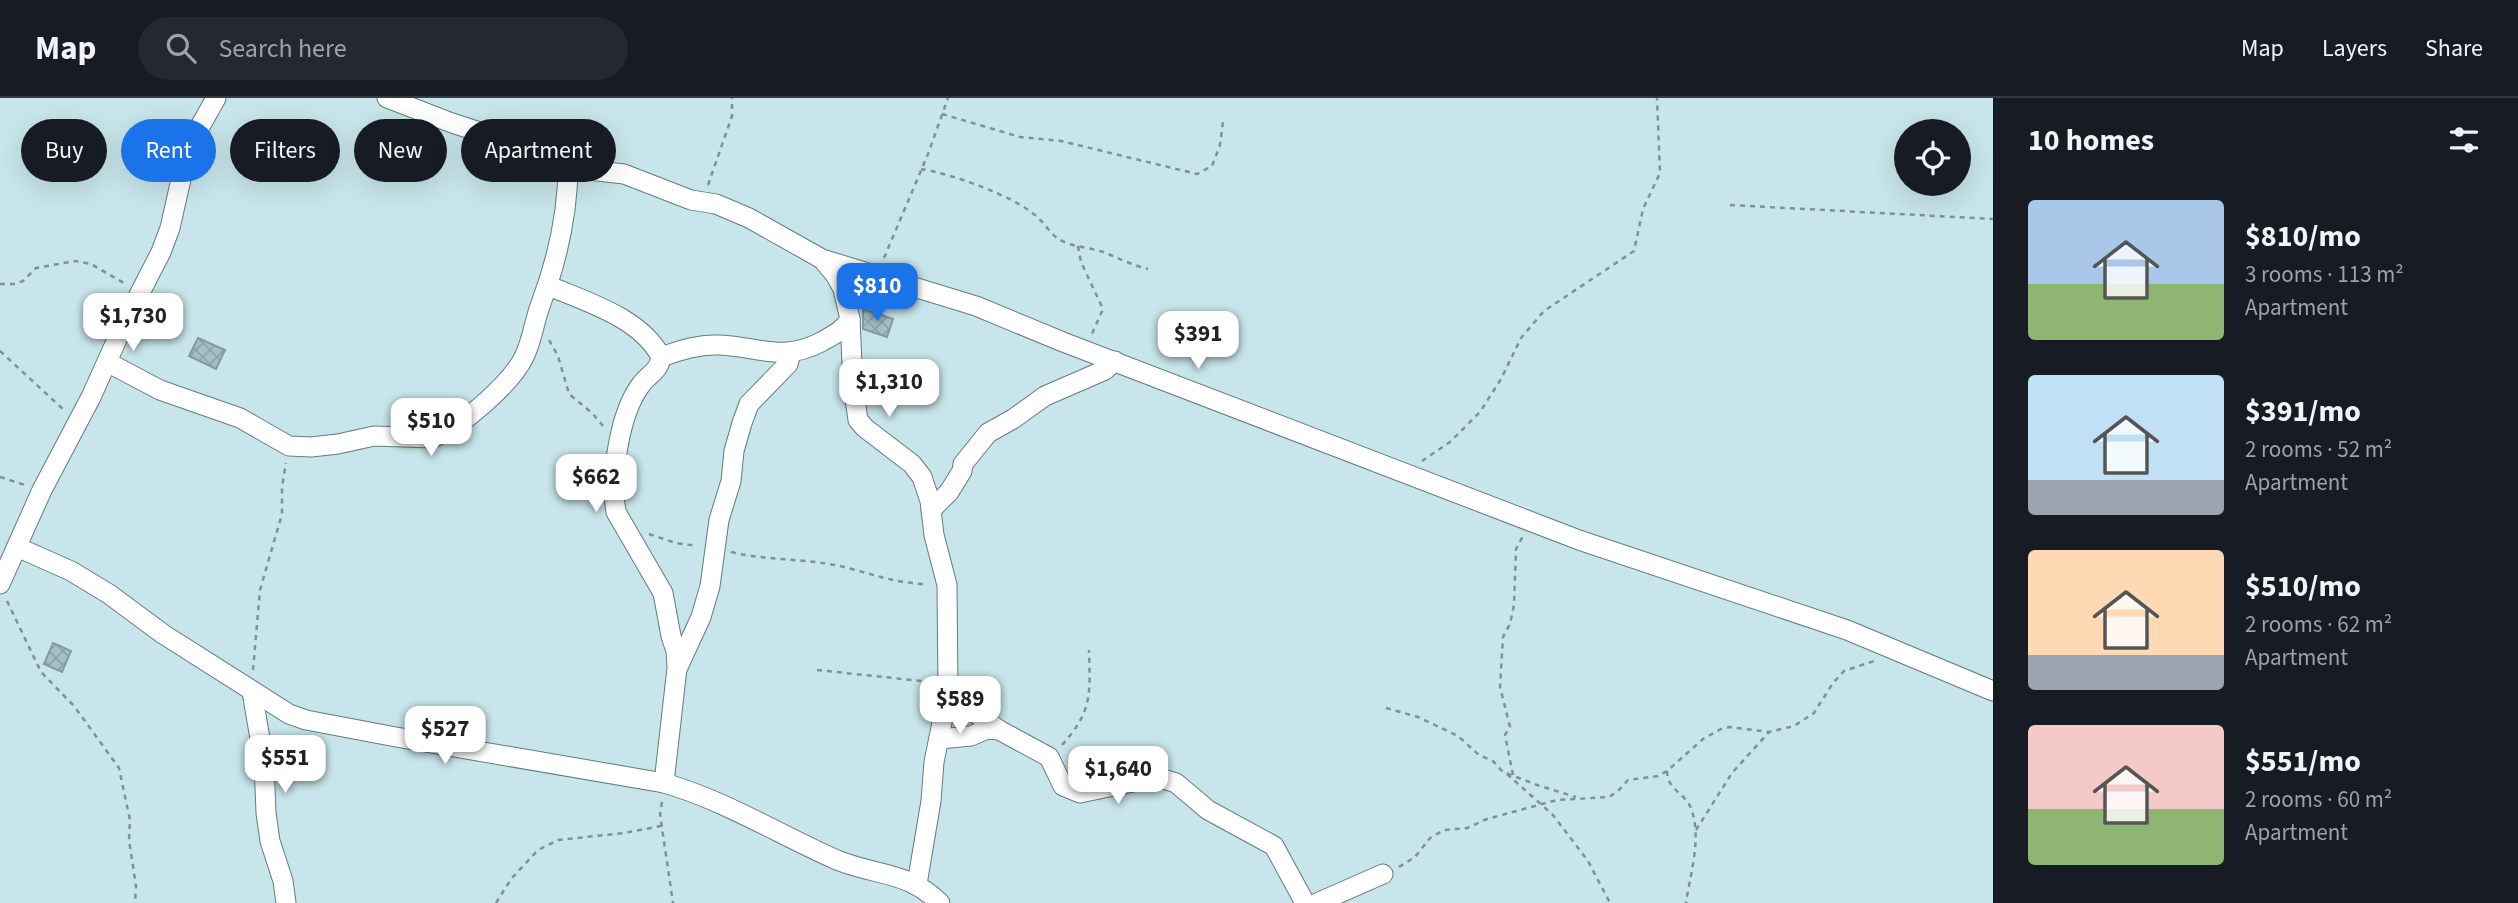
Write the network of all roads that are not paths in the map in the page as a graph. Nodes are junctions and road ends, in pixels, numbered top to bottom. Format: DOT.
graph roads {
  1 [pos="216,98"];
  2 [pos="387,98"];
  3 [pos="461,126"];
  4 [pos="616,173"];
  5 [pos="568,182"];
  6 [pos="822,259"];
  7 [pos="549,286"];
  8 [pos="850,319"];
  9 [pos="791,353"];
  10 [pos="662,357"];
  11 [pos="1115,361"];
  12 [pos="107,362"];
  13 [pos="931,510"];
  14 [pos="17,547"];
  15 [pos="2,581"];
  16 [pos="677,668"];
  17 [pos="948,688"];
  18 [pos="1993,691"];
  19 [pos="253,692"];
  20 [pos="999,730"];
  21 [pos="939,739"];
  22 [pos="670,784"];
  23 [pos="1382,874"];
  24 [pos="917,884"];
  25 [pos="1325,902"];
  26 [pos="286,903"];
  27 [pos="940,903"];
  28 [pos="1305,903"];
  1 -- 12 [label="street"];
  2 -- 3 [label="street"];
  4 -- 6 [label="street"];
  5 -- 7 [label="street"];
  6 -- 8 [label="street"];
  6 -- 11 [label="street"];
  7 -- 10 [label="street"];
  7 -- 12 [label="street"];
  8 -- 9 [label="street"];
  8 -- 13 [label="street"];
  9 -- 10 [label="street"];
  9 -- 16 [label="street"];
  10 -- 16 [label="street"];
  11 -- 13 [label="street"];
  11 -- 18 [label="street"];
  12 -- 14 [label="street"];
  13 -- 17 [label="street"];
  14 -- 15 [label="street"];
  14 -- 19 [label="street"];
  16 -- 22 [label="street"];
  17 -- 20 [label="street"];
  17 -- 21 [label="street"];
  19 -- 22 [label="street"];
  19 -- 26 [label="street"];
  20 -- 21 [label="street"];
  20 -- 28 [label="street"];
  21 -- 24 [label="street"];
  22 -- 24 [label="street"];
  23 -- 25 [label="street"];
  24 -- 27 [label="street"];
}
